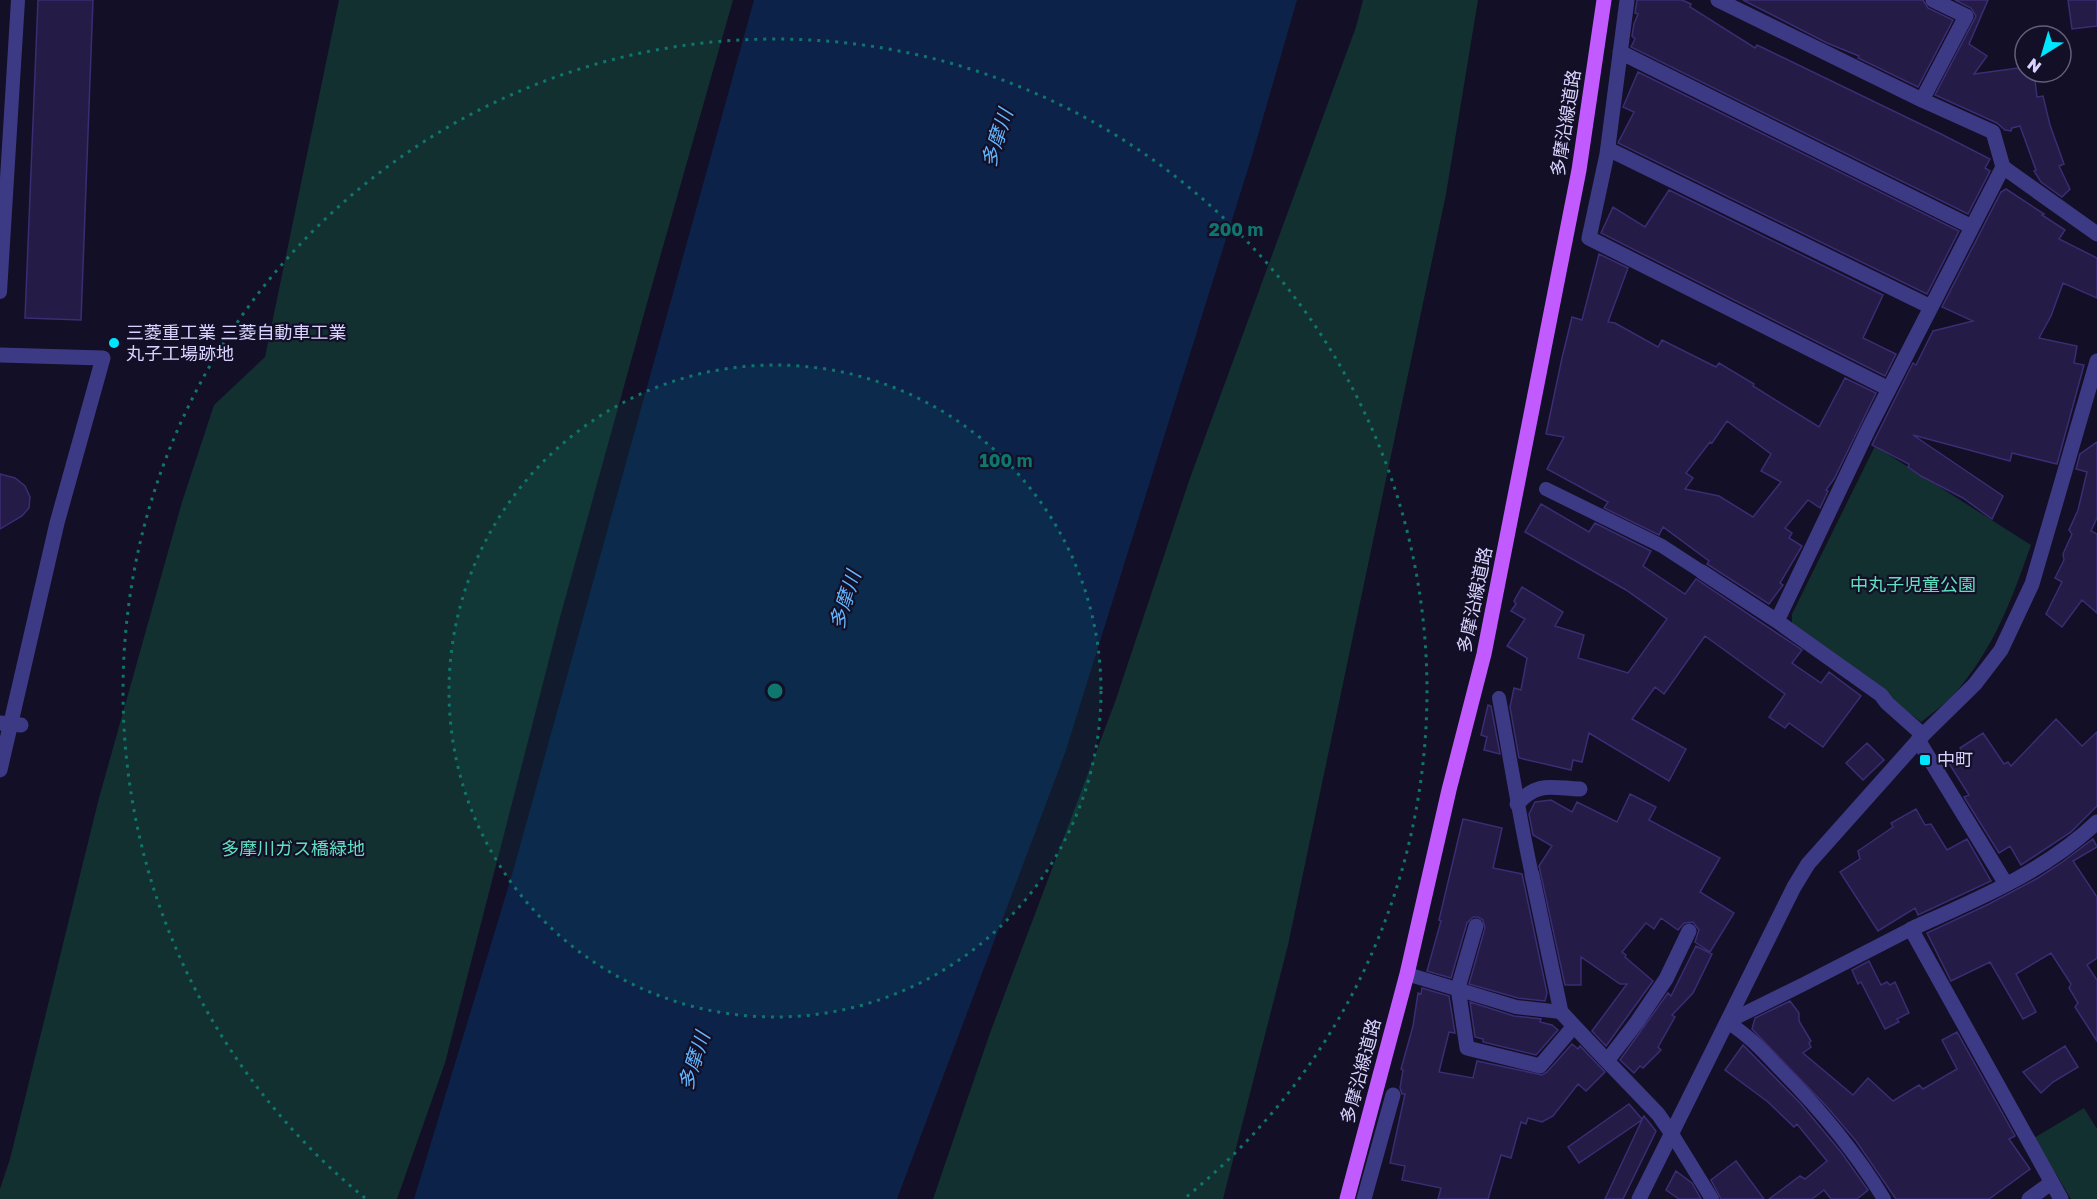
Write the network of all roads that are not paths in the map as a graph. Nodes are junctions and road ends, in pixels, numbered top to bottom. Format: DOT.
graph roads {
  1 [pos="18,0"];
  2 [pos="1605,0"];
  3 [pos="1627,0"];
  4 [pos="1718,0"];
  5 [pos="1933,0"];
  6 [pos="1620,52"];
  7 [pos="1922,100"];
  8 [pos="1608,149"];
  9 [pos="2003,168"];
  10 [pos="1972,227"];
  11 [pos="2097,234"];
  12 [pos="0,292"];
  13 [pos="1931,307"];
  14 [pos="0,355"];
  15 [pos="2097,361"];
  16 [pos="1889,389"];
  17 [pos="1546,489"];
  18 [pos="1702,572"];
  19 [pos="1777,621"];
  20 [pos="1499,698"];
  21 [pos="11,724"];
  22 [pos="1921,737"];
  23 [pos="0,770"];
  24 [pos="1580,789"];
  25 [pos="1517,804"];
  26 [pos="2097,822"];
  27 [pos="1532,875"];
  28 [pos="2006,884"];
  29 [pos="1476,926"];
  30 [pos="1911,929"];
  31 [pos="1689,931"];
  32 [pos="1407,974"];
  33 [pos="1458,988"];
  34 [pos="1561,1012"];
  35 [pos="1726,1022"];
  36 [pos="1574,1026"];
  37 [pos="1607,1061"];
  38 [pos="1393,1095"];
  39 [pos="1672,1134"];
  40 [pos="2051,1183"];
  41 [pos="1347,1199"];
  42 [pos="1364,1199"];
  43 [pos="1639,1199"];
  44 [pos="1712,1199"];
  45 [pos="1884,1199"];
  46 [pos="2029,1199"];
  47 [pos="2061,1199"];
  1 -- 12 [label="lane"];
  2 -- 32 [label="main road, 多摩沿線道路"];
  3 -- 6 [label="street"];
  4 -- 7 [label="street"];
  5 -- 7 [label="street"];
  6 -- 8 [label="street"];
  6 -- 10 [label="street"];
  7 -- 9 [label="street"];
  8 -- 13 [label="street"];
  8 -- 16 [label="street"];
  9 -- 10 [label="street"];
  9 -- 11 [label="street"];
  10 -- 13 [label="street"];
  13 -- 16 [label="street"];
  14 -- 21 [label="street"];
  15 -- 22 [label="street"];
  16 -- 19 [label="street"];
  17 -- 18 [label="lane"];
  18 -- 19 [label="street"];
  19 -- 22 [label="street"];
  20 -- 25 [label="lane"];
  21 -- 23 [label="street"];
  22 -- 28 [label="street"];
  22 -- 35 [label="street"];
  24 -- 25 [label="street"];
  25 -- 27 [label="lane"];
  26 -- 28 [label="street"];
  27 -- 34 [label="street"];
  28 -- 30 [label="street"];
  29 -- 33 [label="street"];
  30 -- 35 [label="lane"];
  30 -- 40 [label="street"];
  31 -- 37 [label="street"];
  32 -- 33 [label="lane"];
  32 -- 41 [label="main road, 多摩沿線道路"];
  33 -- 34 [label="lane"];
  33 -- 36 [label="street"];
  34 -- 36 [label="street"];
  35 -- 39 [label="street"];
  35 -- 45 [label="lane"];
  36 -- 37 [label="street"];
  37 -- 39 [label="street"];
  38 -- 42 [label="street"];
  39 -- 43 [label="street"];
  39 -- 44 [label="lane"];
  40 -- 46 [label="street"];
  40 -- 47 [label="street"];
}
